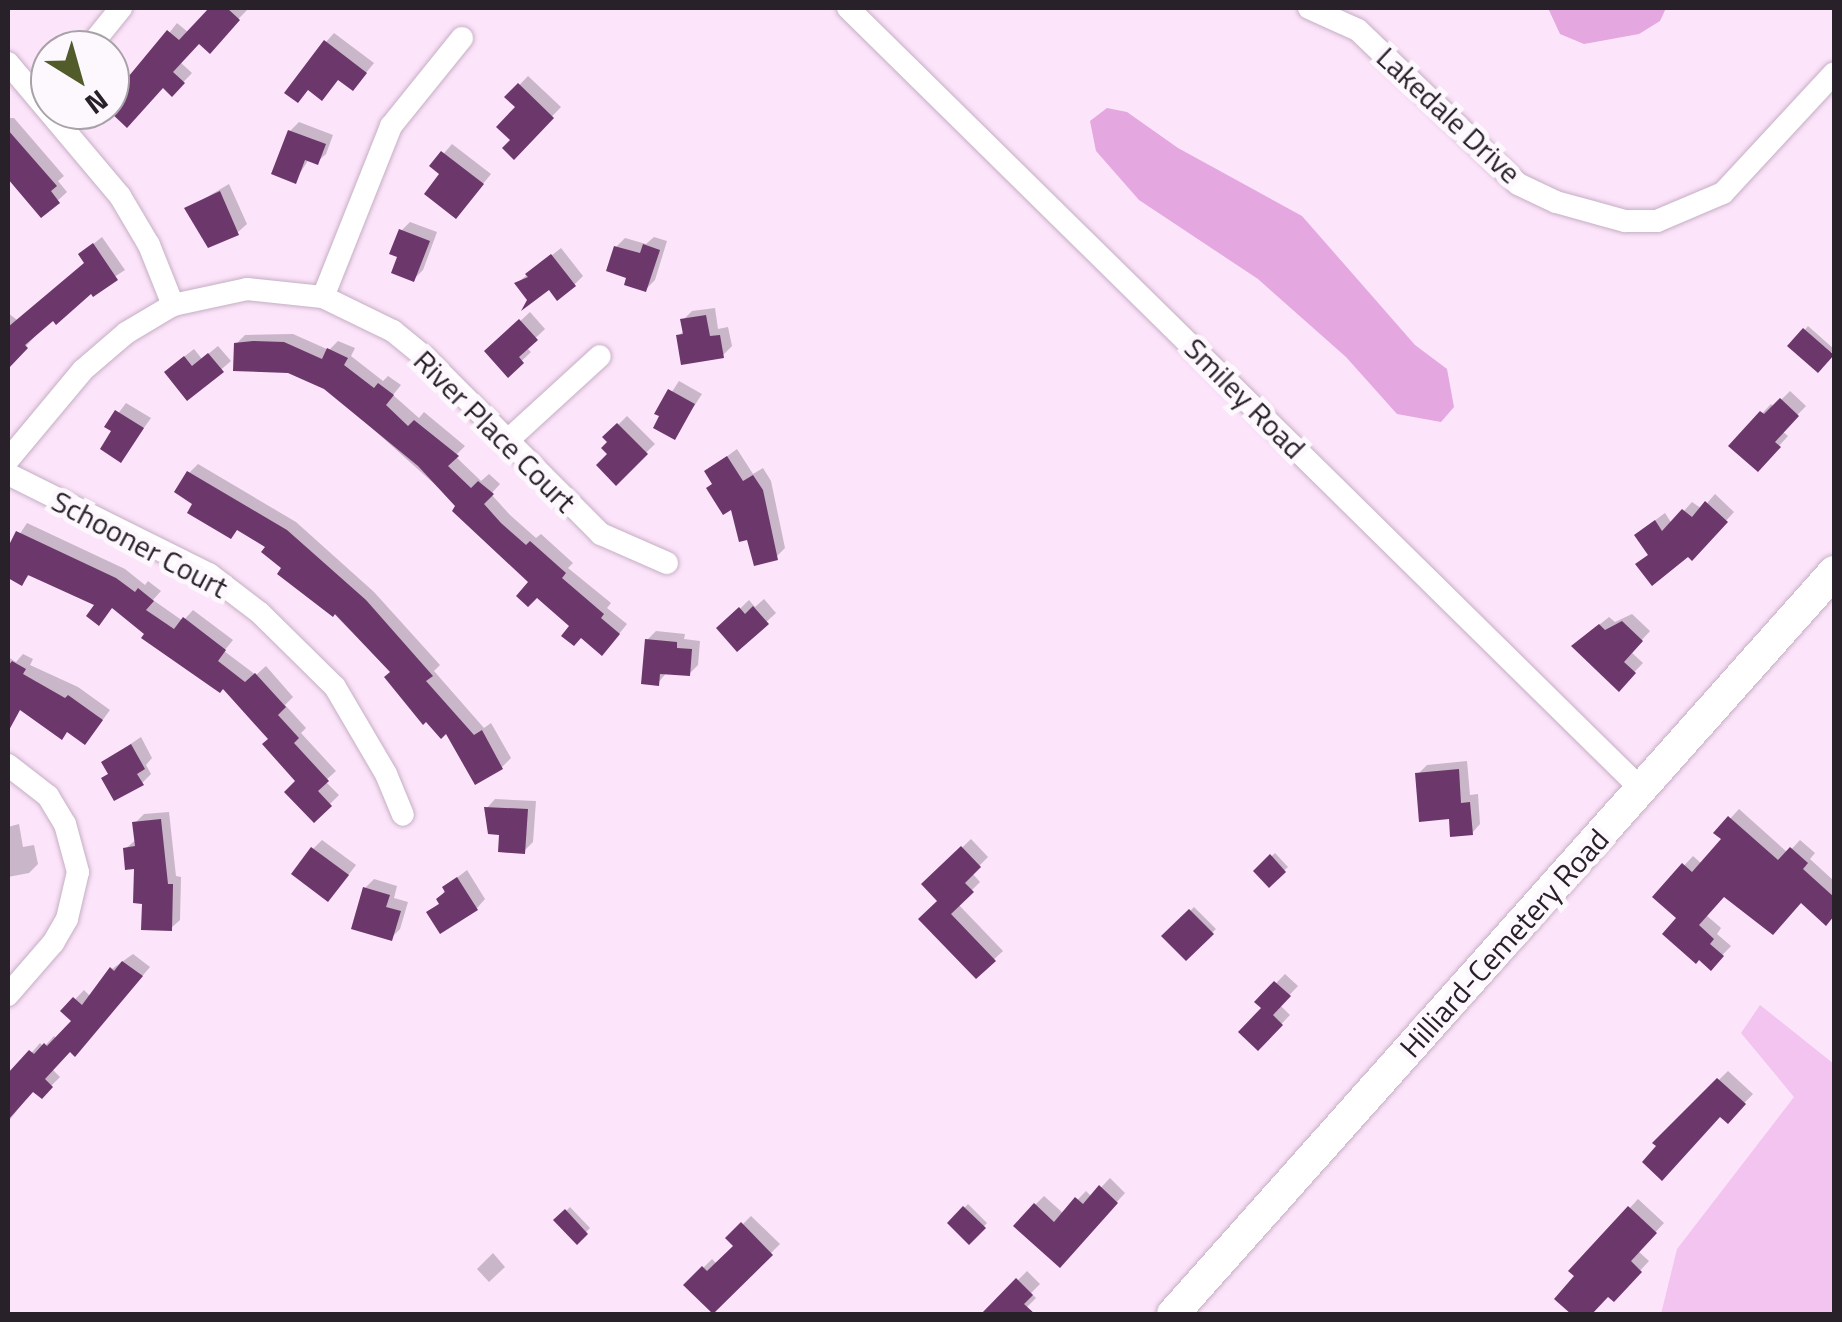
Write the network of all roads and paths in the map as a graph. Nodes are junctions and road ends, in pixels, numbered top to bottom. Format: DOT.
graph roads {
  1 [pos="121,8"];
  2 [pos="848,8"];
  3 [pos="1308,8"];
  4 [pos="1370,8"];
  5 [pos="103,30"];
  6 [pos="1358,30"];
  7 [pos="462,38"];
  8 [pos="8,63"];
  9 [pos="1834,73"];
  10 [pos="30,84"];
  11 [pos="69,130"];
  12 [pos="323,297"];
  13 [pos="173,305"];
  14 [pos="600,356"];
  15 [pos="506,442"];
  16 [pos="8,460"];
  17 [pos="8,474"];
  18 [pos="668,563"];
  19 [pos="1834,572"];
  20 [pos="8,765"];
  21 [pos="1642,789"];
  22 [pos="403,815"];
  23 [pos="8,995"];
  24 [pos="1173,1314"];
  1 -- 5 [label="street"];
  2 -- 21 [label="street, Smiley Road"];
  3 -- 6 [label="street, Lakedale Drive"];
  4 -- 6 [label="street"];
  6 -- 9 [label="street, Lakedale Drive"];
  7 -- 12 [label="street"];
  8 -- 10 [label="street"];
  11 -- 13 [label="street"];
  12 -- 13 [label="street, River Place Court"];
  12 -- 15 [label="street, River Place Court"];
  13 -- 16 [label="street, River Place Court"];
  14 -- 15 [label="street"];
  15 -- 18 [label="street, River Place Court"];
  17 -- 22 [label="street, Schooner Court"];
  19 -- 21 [label="main road, Hilliard-Cemetery Road"];
  20 -- 23 [label="street"];
  21 -- 24 [label="main road, Hilliard-Cemetery Road"];
}
